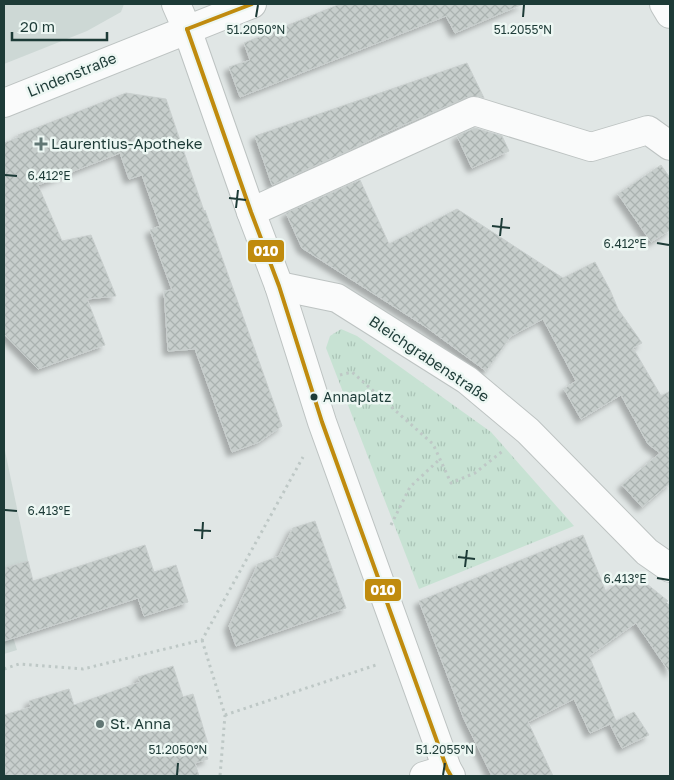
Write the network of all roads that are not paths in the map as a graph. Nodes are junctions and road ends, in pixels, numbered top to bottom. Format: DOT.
graph roads {
  1 [pos="176,4"];
  2 [pos="252,4"];
  3 [pos="664,4"];
  4 [pos="670,14"];
  5 [pos="188,29"];
  6 [pos="4,103"];
  7 [pos="670,146"];
  8 [pos="251,212"];
  9 [pos="279,286"];
  10 [pos="670,568"];
  11 [pos="441,774"];
  1 -- 5 [label="street"];
  2 -- 5 [label="street, Lindenstraße"];
  3 -- 4 [label="street"];
  5 -- 6 [label="street, Lindenstraße"];
  5 -- 8 [label="street"];
  7 -- 8 [label="street"];
  8 -- 9 [label="street"];
  9 -- 10 [label="street, Bleichgrabenstraße"];
  9 -- 11 [label="street"];
}
